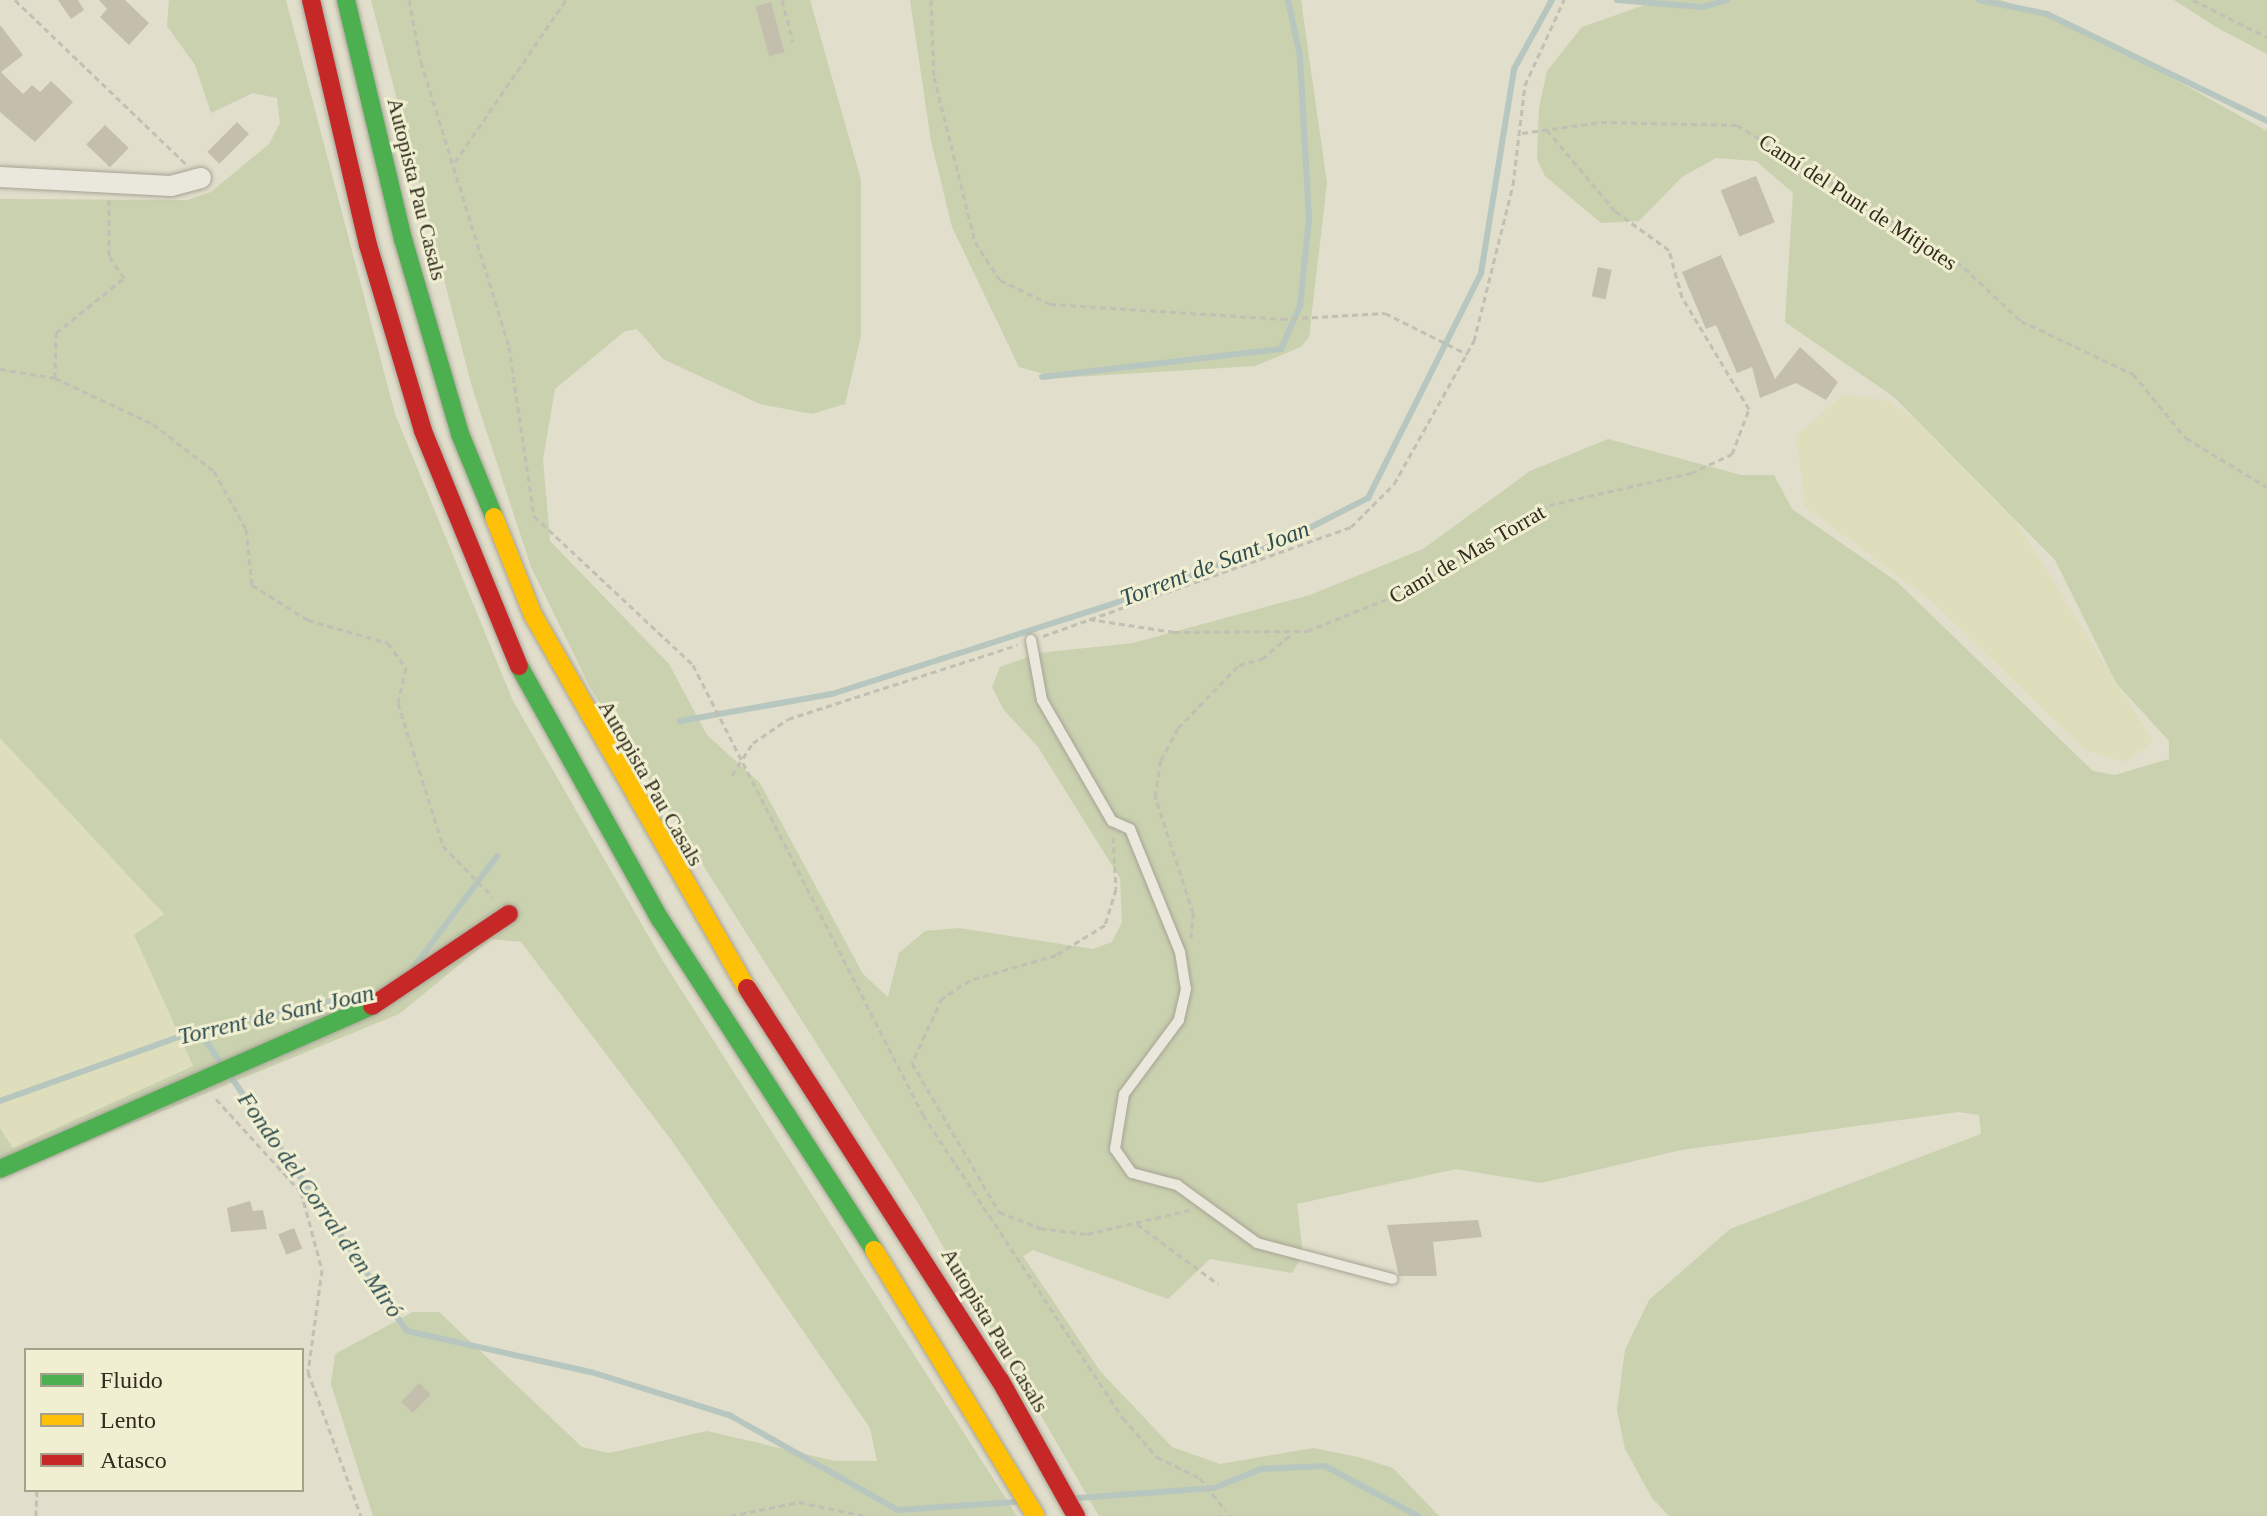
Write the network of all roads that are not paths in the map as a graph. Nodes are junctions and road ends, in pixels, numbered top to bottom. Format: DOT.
graph roads {
  1 [pos="311,0"];
  2 [pos="346,0"];
  3 [pos="0,177"];
  4 [pos="201,178"];
  5 [pos="1031,640"];
  6 [pos="509,914"];
  7 [pos="0,1169"];
  8 [pos="1392,1279"];
  9 [pos="1036,1516"];
  10 [pos="1076,1516"];
  1 -- 9 [label="main road"];
  2 -- 10 [label="main road, Autopista Pau Casals"];
  3 -- 4 [label="street"];
  5 -- 8 [label="lane"];
  6 -- 7 [label="main road"];
}
